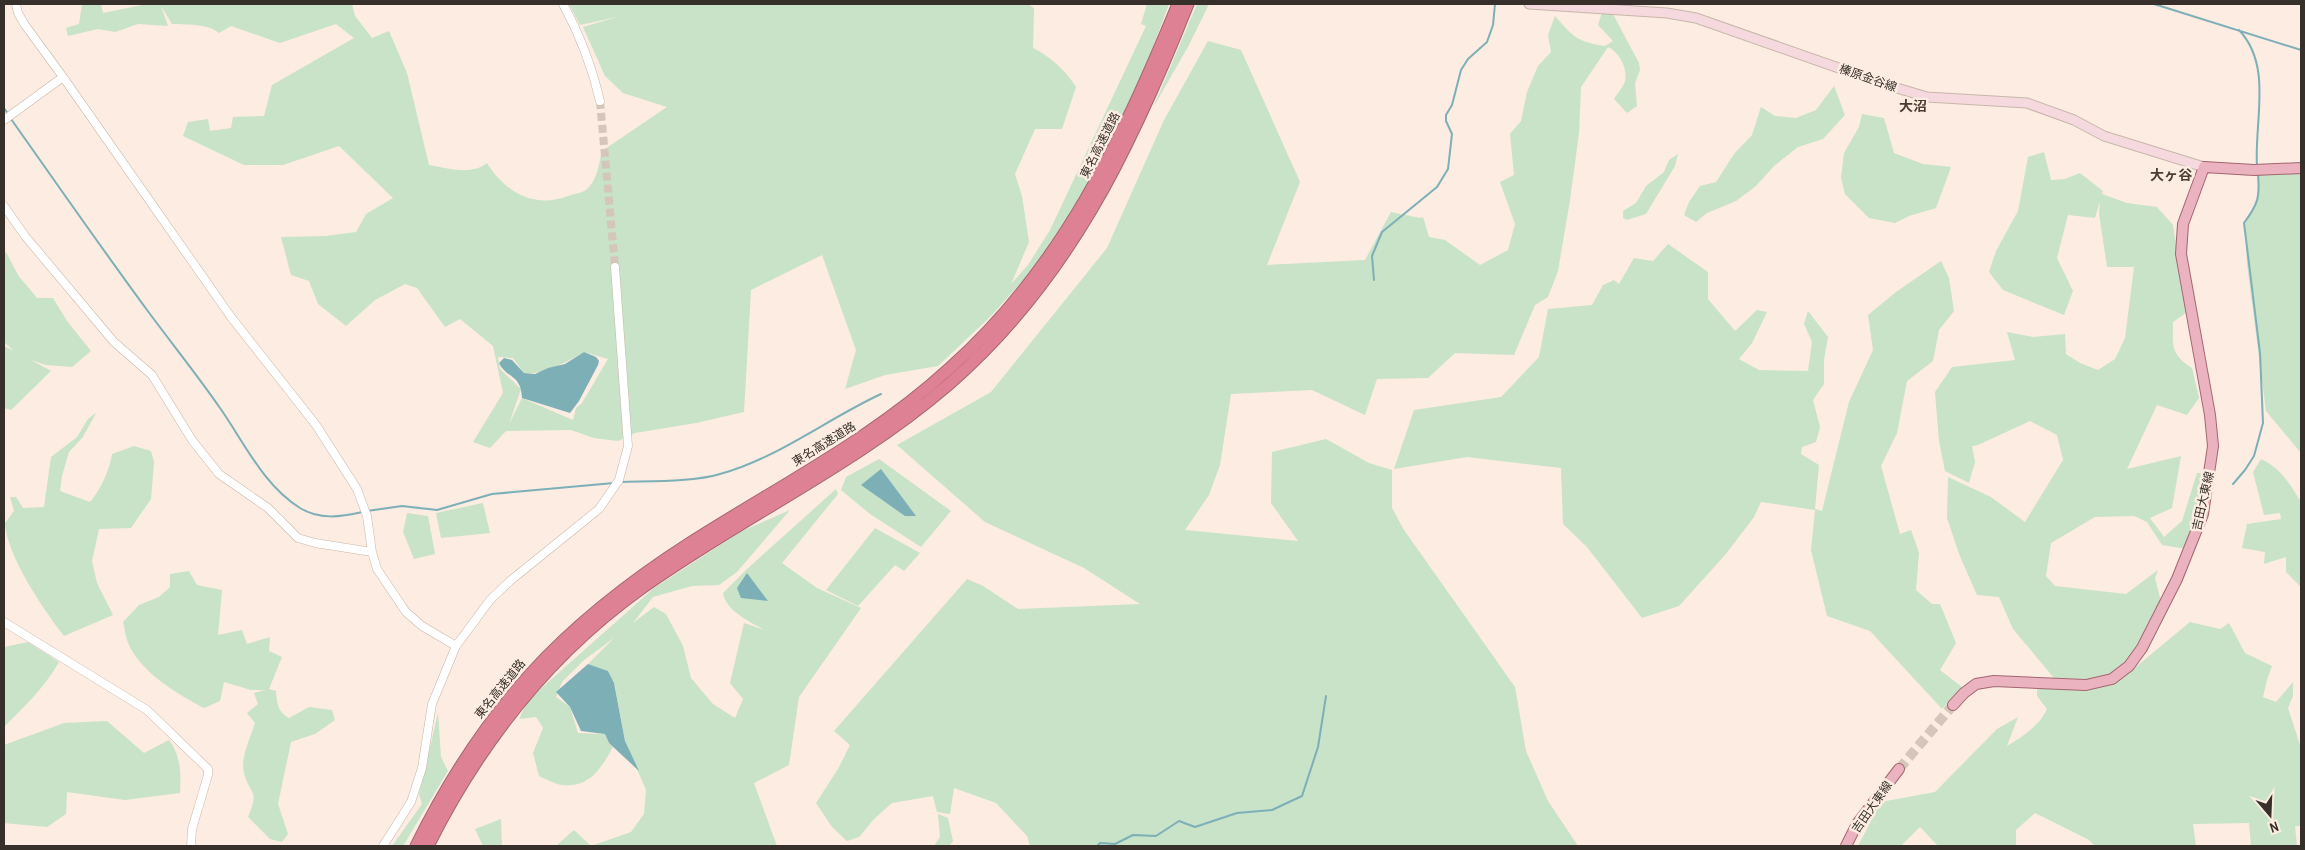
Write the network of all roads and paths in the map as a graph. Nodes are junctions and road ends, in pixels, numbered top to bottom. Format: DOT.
graph roads {
  1 [pos="16,4"];
  2 [pos="563,4"];
  3 [pos="1178,4"];
  4 [pos="1188,4"];
  5 [pos="1529,4"];
  6 [pos="63,77"];
  7 [pos="600,101"];
  8 [pos="4,120"];
  9 [pos="2204,167"];
  10 [pos="2301,168"];
  11 [pos="4,206"];
  12 [pos="615,267"];
  13 [pos="372,552"];
  14 [pos="4,622"];
  15 [pos="456,646"];
  16 [pos="1953,705"];
  17 [pos="1899,769"];
  18 [pos="191,846"];
  19 [pos="383,846"];
  20 [pos="416,846"];
  21 [pos="428,846"];
  22 [pos="1846,846"];
  1 -- 6 [label="street"];
  2 -- 7 [label="street"];
  3 -- 20 [label="highway, 東名高速道路"];
  4 -- 21 [label="highway, 東名高速道路"];
  5 -- 9 [label="main road, 榛原金谷線"];
  6 -- 8 [label="street"];
  6 -- 13 [label="street"];
  9 -- 10 [label="main road"];
  9 -- 16 [label="main road, 吉田大東線"];
  11 -- 13 [label="street"];
  12 -- 15 [label="street"];
  13 -- 15 [label="street"];
  14 -- 18 [label="street"];
  15 -- 19 [label="street"];
  17 -- 22 [label="main road, 吉田大東線"];
}
